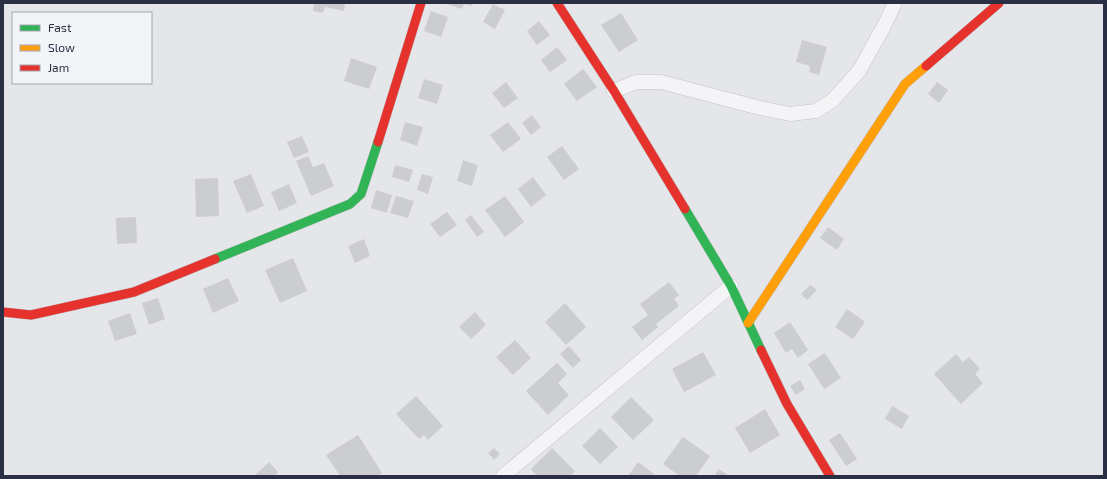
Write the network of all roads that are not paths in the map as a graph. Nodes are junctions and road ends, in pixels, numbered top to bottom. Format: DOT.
graph roads {
  1 [pos="421,3"];
  2 [pos="557,3"];
  3 [pos="895,3"];
  4 [pos="998,3"];
  5 [pos="614,91"];
  6 [pos="730,286"];
  7 [pos="3,312"];
  8 [pos="748,323"];
  9 [pos="503,476"];
  10 [pos="830,476"];
  1 -- 7 [label="street"];
  2 -- 5 [label="street"];
  3 -- 5 [label="street"];
  4 -- 8 [label="street"];
  5 -- 6 [label="street"];
  6 -- 8 [label="street"];
  6 -- 9 [label="street"];
  8 -- 10 [label="street"];
}
